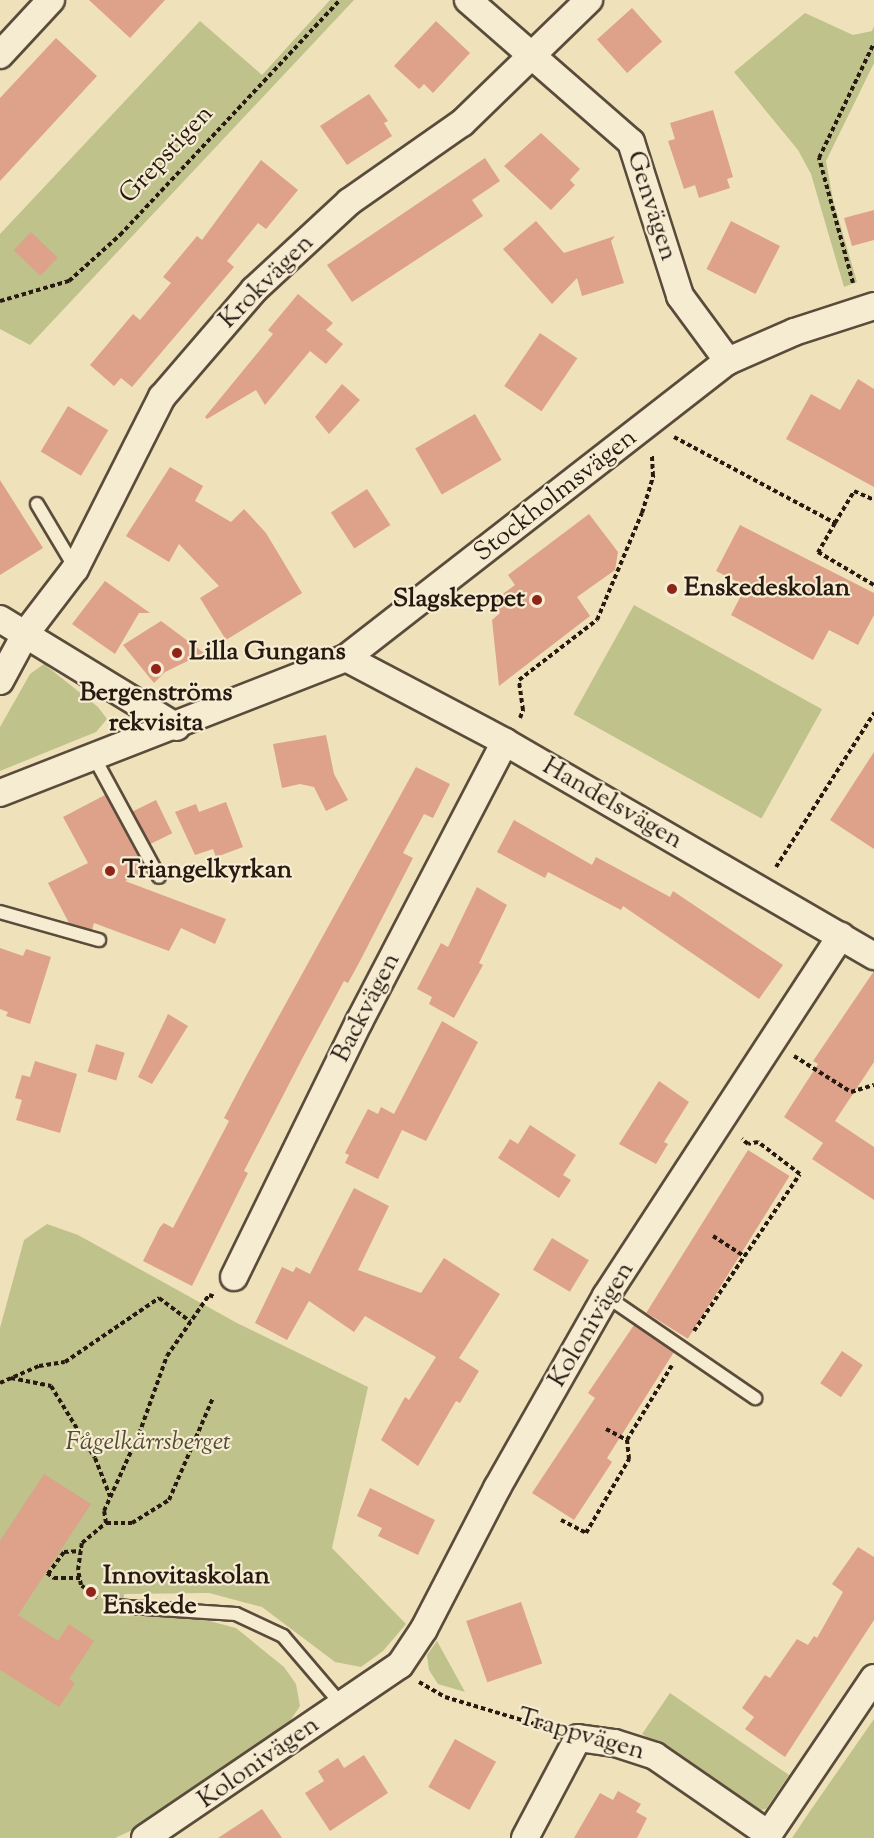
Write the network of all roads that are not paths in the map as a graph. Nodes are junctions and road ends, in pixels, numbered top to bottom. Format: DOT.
graph roads {
  1 [pos="51,0"];
  2 [pos="468,0"];
  3 [pos="589,0"];
  4 [pos="0,55"];
  5 [pos="533,56"];
  6 [pos="868,308"];
  7 [pos="728,361"];
  8 [pos="37,504"];
  9 [pos="75,569"];
  10 [pos="0,619"];
  11 [pos="26,633"];
  12 [pos="346,658"];
  13 [pos="0,681"];
  14 [pos="177,726"];
  15 [pos="512,732"];
  16 [pos="95,759"];
  17 [pos="0,793"];
  18 [pos="159,877"];
  19 [pos="0,912"];
  20 [pos="842,936"];
  21 [pos="99,940"];
  22 [pos="874,956"];
  23 [pos="234,1276"];
  24 [pos="606,1296"];
  25 [pos="755,1398"];
  26 [pos="114,1606"];
  27 [pos="874,1678"];
  28 [pos="342,1706"];
  29 [pos="158,1835"];
  30 [pos="770,1837"];
  31 [pos="525,1838"];
  1 -- 4 [label="street"];
  2 -- 5 [label="street, Genvägen"];
  3 -- 5 [label="street, Krokvägen"];
  5 -- 7 [label="street, Genvägen"];
  5 -- 9 [label="street, Krokvägen"];
  6 -- 7 [label="street, Stockholmsvägen"];
  7 -- 12 [label="street, Stockholmsvägen"];
  8 -- 9 [label="lane"];
  9 -- 11 [label="street, Krokvägen"];
  10 -- 11 [label="street"];
  11 -- 13 [label="street"];
  11 -- 14 [label="street"];
  12 -- 14 [label="street, Stockholmsvägen"];
  12 -- 15 [label="street, Handelsvägen"];
  14 -- 16 [label="street, Stockholmsvägen"];
  15 -- 20 [label="street, Handelsvägen"];
  15 -- 23 [label="street, Backvägen"];
  16 -- 17 [label="street, Stockholmsvägen"];
  16 -- 18 [label="lane"];
  19 -- 21 [label="lane"];
  20 -- 22 [label="street, Handelsvägen"];
  20 -- 24 [label="street, Kolonivägen"];
  24 -- 25 [label="lane"];
  24 -- 28 [label="street, Kolonivägen"];
  26 -- 28 [label="lane, Kolonivägen"];
  27 -- 30 [label="street"];
  28 -- 29 [label="street, Kolonivägen"];
  30 -- 31 [label="street, Trappvägen"];
}
